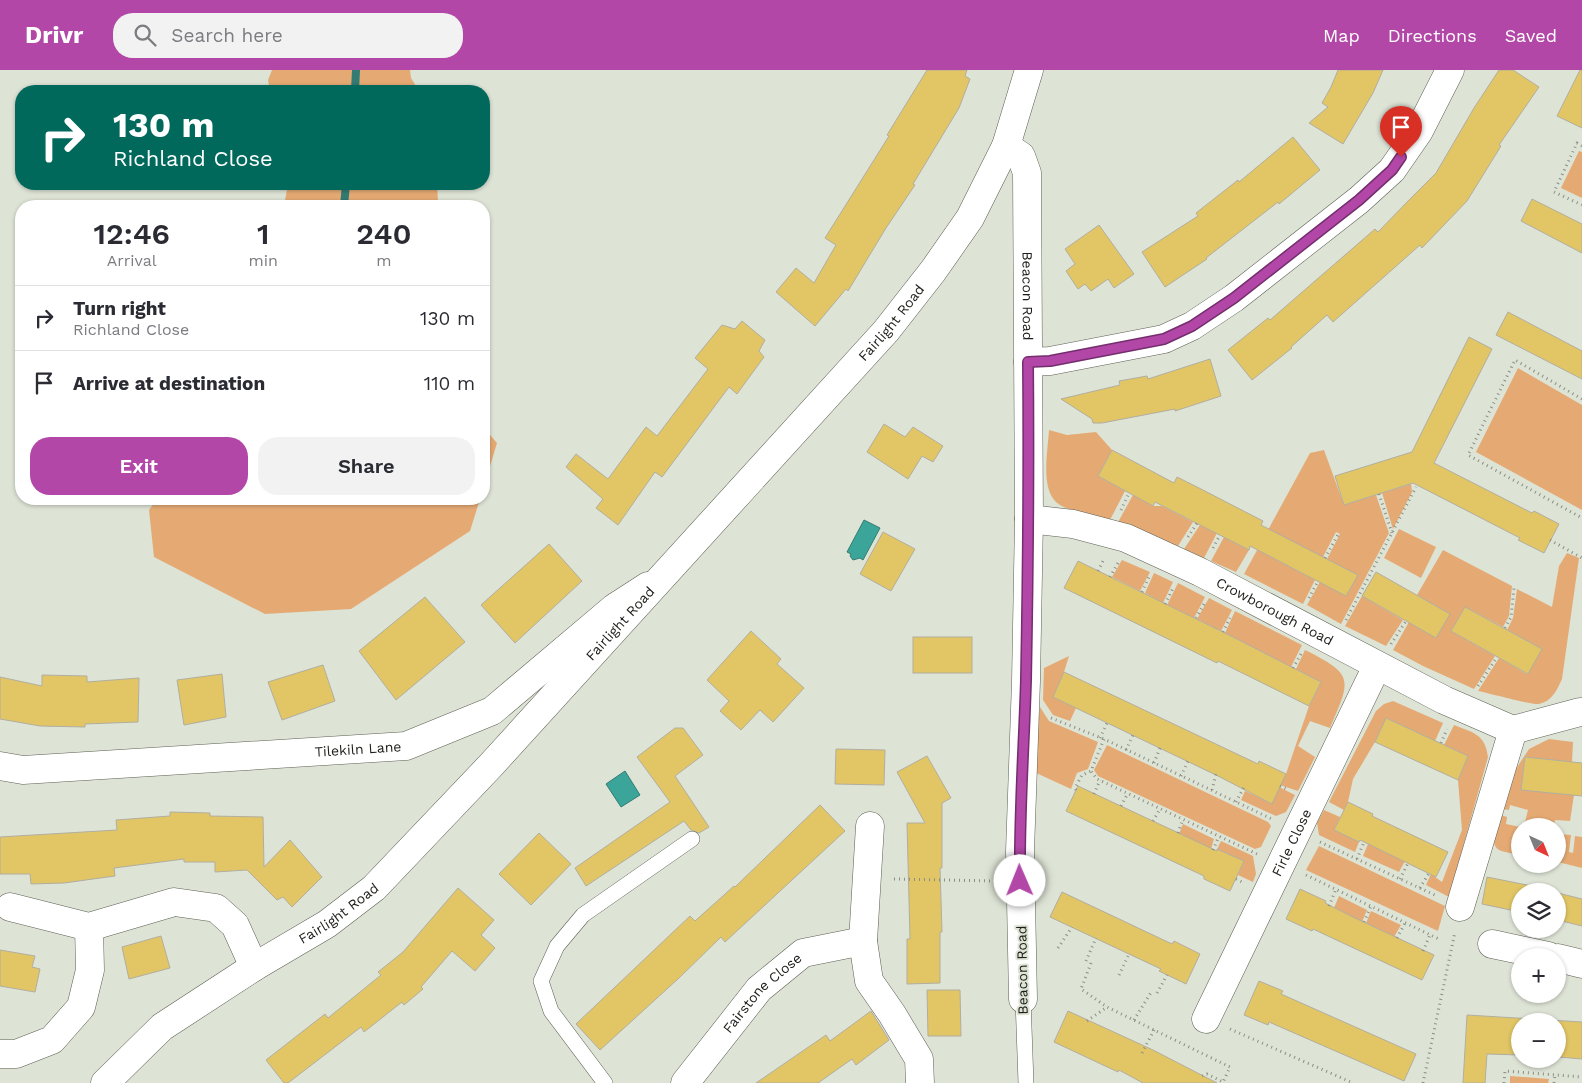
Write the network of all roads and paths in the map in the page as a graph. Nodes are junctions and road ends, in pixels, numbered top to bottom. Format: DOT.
graph roads {
  1 [pos="1029,70"];
  2 [pos="1450,70"];
  3 [pos="1006,146"];
  4 [pos="1582,146"];
  5 [pos="1582,205"];
  6 [pos="1028,362"];
  7 [pos="1582,399"];
  8 [pos="1416,487"];
  9 [pos="1379,494"];
  10 [pos="1582,518"];
  11 [pos="1029,519"];
  12 [pos="1339,533"];
  13 [pos="1392,534"];
  14 [pos="1550,540"];
  15 [pos="1325,558"];
  16 [pos="1582,558"];
  17 [pos="661,577"];
  18 [pos="1174,587"];
  19 [pos="1514,588"];
  20 [pos="1204,602"];
  21 [pos="1166,604"];
  22 [pos="1196,618"];
  23 [pos="1505,628"];
  24 [pos="1333,643"];
  25 [pos="1497,657"];
  26 [pos="1377,666"];
  27 [pos="1581,705"];
  28 [pos="1465,709"];
  29 [pos="1050,718"];
  30 [pos="1107,723"];
  31 [pos="1513,730"];
  32 [pos="1133,735"];
  33 [pos="1102,738"];
  34 [pos="1160,748"];
  35 [pos="1126,750"];
  36 [pos="1188,761"];
  37 [pos="1154,763"];
  38 [pos="0,766"];
  39 [pos="1091,771"];
  40 [pos="1216,774"];
  41 [pos="1181,776"];
  42 [pos="1100,780"];
  43 [pos="1244,788"];
  44 [pos="1076,790"];
  45 [pos="1212,790"];
  46 [pos="1128,793"];
  47 [pos="1094,794"];
  48 [pos="1236,802"];
  49 [pos="1121,806"];
  50 [pos="1160,809"];
  51 [pos="1183,819"];
  52 [pos="1153,821"];
  53 [pos="1278,821"];
  54 [pos="870,826"];
  55 [pos="1178,833"];
  56 [pos="1218,836"];
  57 [pos="692,839"];
  58 [pos="1318,840"];
  59 [pos="1364,842"];
  60 [pos="1213,850"];
  61 [pos="1260,855"];
  62 [pos="1357,859"];
  63 [pos="1408,862"];
  64 [pos="1299,872"];
  65 [pos="1429,873"];
  66 [pos="867,878"];
  67 [pos="1400,879"];
  68 [pos="1020,881"];
  69 [pos="1420,888"];
  70 [pos="1336,889"];
  71 [pos="1452,903"];
  72 [pos="1329,906"];
  73 [pos="1371,906"];
  74 [pos="10,907"];
  75 [pos="1364,922"];
  76 [pos="1405,923"];
  77 [pos="89,927"];
  78 [pos="1072,927"];
  79 [pos="1430,935"];
  80 [pos="1096,938"];
  81 [pos="1397,938"];
  82 [pos="1441,940"];
  83 [pos="863,941"];
  84 [pos="1492,944"];
  85 [pos="1058,948"];
  86 [pos="1511,948"];
  87 [pos="1424,951"];
  88 [pos="1129,954"];
  89 [pos="1086,960"];
  90 [pos="1566,960"];
  91 [pos="1092,963"];
  92 [pos="1582,964"];
  93 [pos="254,967"];
  94 [pos="1119,975"];
  95 [pos="1167,975"];
  96 [pos="1152,991"];
  97 [pos="1157,993"];
  98 [pos="1022,999"];
  99 [pos="1107,1008"];
  100 [pos="1206,1019"];
  101 [pos="1087,1020"];
  102 [pos="1134,1020"];
  103 [pos="1154,1030"];
  104 [pos="1142,1053"];
  105 [pos="0,1054"];
  106 [pos="1554,1075"];
  107 [pos="1202,1076"];
  108 [pos="1582,1077"];
  109 [pos="104,1083"];
  110 [pos="606,1083"];
  111 [pos="685,1083"];
  112 [pos="920,1083"];
  113 [pos="1026,1083"];
  114 [pos="1353,1083"];
  115 [pos="1423,1083"];
  116 [pos="1504,1083"];
  117 [pos="1554,1083"];
  1 -- 3 [label="street, Fairlight Road"];
  2 -- 6 [label="street"];
  3 -- 6 [label="street, Beacon Road"];
  3 -- 17 [label="street, Fairlight Road"];
  4 -- 5 [label="path"];
  6 -- 11 [label="street, Beacon Road"];
  7 -- 10 [label="path"];
  8 -- 13 [label="path"];
  9 -- 13 [label="path"];
  11 -- 24 [label="street, Crowborough Road"];
  11 -- 68 [label="street, Beacon Road"];
  12 -- 15 [label="path"];
  13 -- 24 [label="path"];
  14 -- 16 [label="path"];
  17 -- 38 [label="street, Tilekiln Lane"];
  17 -- 93 [label="street, Fairlight Road"];
  18 -- 21 [label="path"];
  19 -- 23 [label="path"];
  20 -- 22 [label="path"];
  24 -- 26 [label="street, Crowborough Road"];
  25 -- 28 [label="path"];
  26 -- 28 [label="street, Crowborough Road"];
  26 -- 100 [label="street, Firle Close"];
  27 -- 31 [label="street"];
  28 -- 31 [label="street, Crowborough Road"];
  29 -- 33 [label="path"];
  30 -- 33 [label="path"];
  31 -- 71 [label="street"];
  32 -- 35 [label="path"];
  33 -- 35 [label="path"];
  33 -- 39 [label="path"];
  34 -- 37 [label="path"];
  35 -- 37 [label="path"];
  36 -- 41 [label="path"];
  37 -- 41 [label="path"];
  39 -- 42 [label="path"];
  39 -- 44 [label="path"];
  40 -- 45 [label="path"];
  41 -- 45 [label="path"];
  42 -- 46 [label="path"];
  42 -- 47 [label="path"];
  43 -- 48 [label="path"];
  45 -- 48 [label="path"];
  46 -- 49 [label="path"];
  46 -- 50 [label="path"];
  48 -- 53 [label="path"];
  50 -- 51 [label="path"];
  50 -- 52 [label="path"];
  51 -- 55 [label="path"];
  51 -- 56 [label="path"];
  54 -- 66 [label="street"];
  56 -- 60 [label="path"];
  56 -- 61 [label="path"];
  57 -- 110 [label="lane"];
  58 -- 62 [label="path"];
  59 -- 62 [label="path"];
  62 -- 67 [label="path"];
  63 -- 67 [label="path"];
  64 -- 70 [label="path"];
  65 -- 69 [label="path"];
  66 -- 68 [label="path"];
  66 -- 83 [label="street"];
  67 -- 69 [label="path"];
  68 -- 98 [label="street, Beacon Road"];
  69 -- 71 [label="path"];
  70 -- 72 [label="path"];
  70 -- 73 [label="path"];
  71 -- 115 [label="path"];
  73 -- 75 [label="path"];
  73 -- 76 [label="path"];
  74 -- 77 [label="street"];
  76 -- 79 [label="path"];
  76 -- 81 [label="path"];
  77 -- 93 [label="street"];
  77 -- 105 [label="street"];
  78 -- 85 [label="path"];
  79 -- 82 [label="path"];
  79 -- 87 [label="path"];
  80 -- 89 [label="path"];
  83 -- 111 [label="street, Fairstone Close"];
  83 -- 112 [label="street"];
  84 -- 86 [label="street"];
  88 -- 94 [label="path"];
  90 -- 92 [label="street"];
  91 -- 99 [label="path"];
  93 -- 109 [label="street, Fairlight Road"];
  95 -- 97 [label="path"];
  96 -- 102 [label="path"];
  98 -- 113 [label="lane, Beacon Road"];
  99 -- 101 [label="path"];
  99 -- 102 [label="path"];
  100 -- 114 [label="path"];
  102 -- 103 [label="path"];
  103 -- 104 [label="path"];
  103 -- 107 [label="path"];
  106 -- 108 [label="path"];
  106 -- 116 [label="path"];
  106 -- 117 [label="path"];
}
